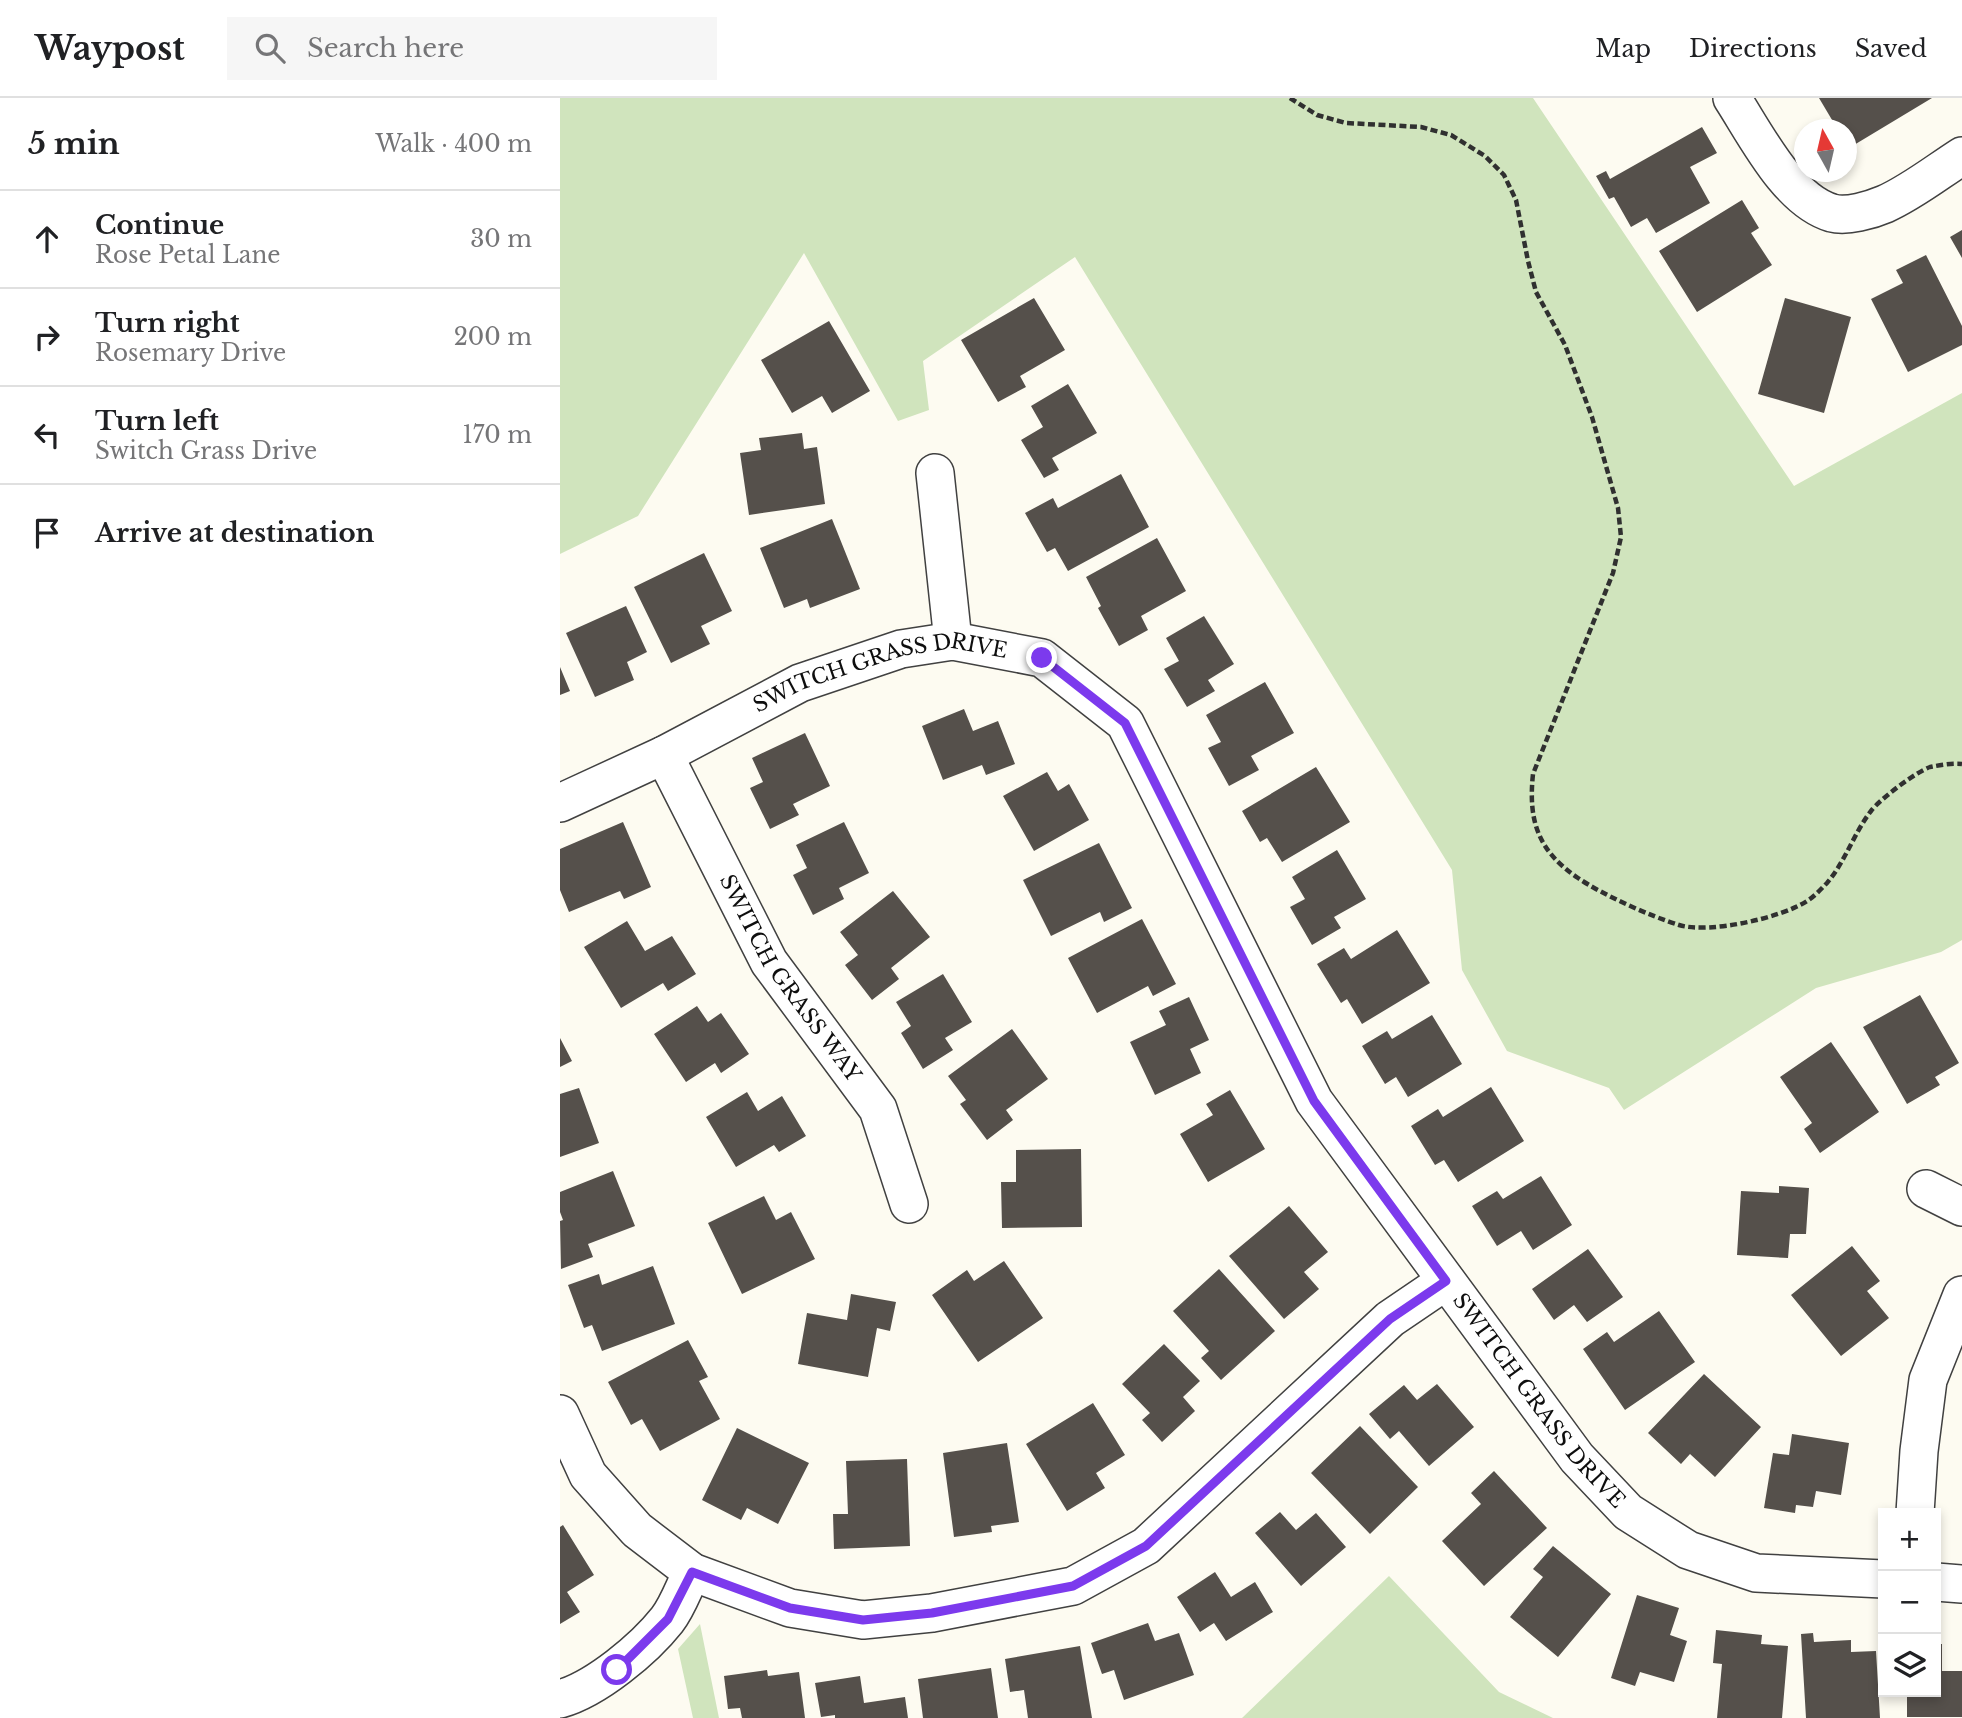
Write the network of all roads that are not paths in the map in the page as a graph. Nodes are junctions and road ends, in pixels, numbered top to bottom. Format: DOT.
graph roads {
  1 [pos="1732,98"];
  2 [pos="1962,156"];
  3 [pos="935,473"];
  4 [pos="953,641"];
  5 [pos="664,755"];
  6 [pos="560,803"];
  7 [pos="1926,1189"];
  8 [pos="909,1204"];
  9 [pos="1962,1207"];
  10 [pos="1446,1281"];
  11 [pos="1962,1296"];
  12 [pos="560,1414"];
  13 [pos="1915,1508"];
  14 [pos="692,1572"];
  15 [pos="1878,1578"];
  16 [pos="1941,1582"];
  17 [pos="1962,1584"];
  18 [pos="560,1699"];
  1 -- 2 [label="street"];
  3 -- 4 [label="street"];
  4 -- 5 [label="street, SWITCH GRASS DRIVE"];
  4 -- 10 [label="street, SWITCH GRASS DRIVE"];
  5 -- 6 [label="street, SWITCH GRASS DRIVE"];
  5 -- 8 [label="street, SWITCH GRASS WAY"];
  7 -- 9 [label="street"];
  10 -- 14 [label="street"];
  10 -- 15 [label="street, SWITCH GRASS DRIVE"];
  11 -- 13 [label="street"];
  12 -- 14 [label="street"];
  14 -- 18 [label="street"];
  16 -- 17 [label="street"];
}
